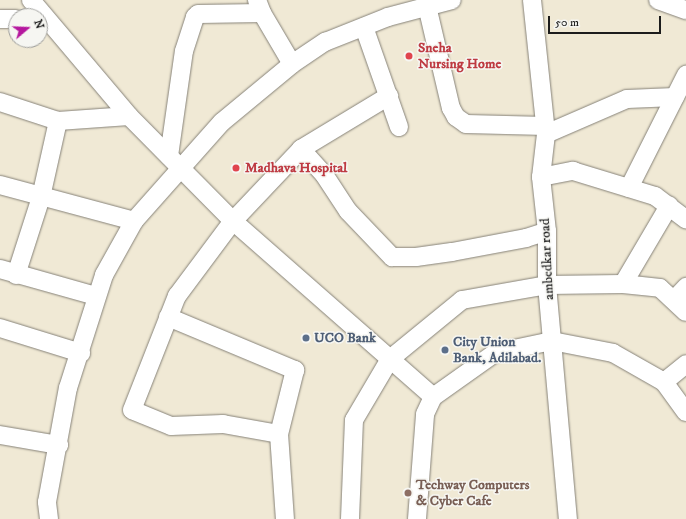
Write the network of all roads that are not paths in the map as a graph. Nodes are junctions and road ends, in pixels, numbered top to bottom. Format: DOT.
graph roads {
  1 [pos="452,0"];
  2 [pos="532,0"];
  3 [pos="658,0"];
  4 [pos="427,6"];
  5 [pos="259,7"];
  6 [pos="686,10"];
  7 [pos="48,23"];
  8 [pos="364,27"];
  9 [pos="292,64"];
  10 [pos="685,80"];
  11 [pos="389,96"];
  12 [pos="675,97"];
  13 [pos="0,102"];
  14 [pos="129,116"];
  15 [pos="58,121"];
  16 [pos="399,127"];
  17 [pos="546,130"];
  18 [pos="301,149"];
  19 [pos="169,156"];
  20 [pos="182,168"];
  21 [pos="541,177"];
  22 [pos="0,185"];
  23 [pos="629,188"];
  24 [pos="41,197"];
  25 [pos="670,206"];
  26 [pos="686,219"];
  27 [pos="134,221"];
  28 [pos="233,221"];
  29 [pos="547,231"];
  30 [pos="8,272"];
  31 [pos="623,284"];
  32 [pos="547,285"];
  33 [pos="96,296"];
  34 [pos="682,300"];
  35 [pos="168,317"];
  36 [pos="0,328"];
  37 [pos="552,341"];
  38 [pos="81,353"];
  39 [pos="390,359"];
  40 [pos="686,364"];
  41 [pos="664,382"];
  42 [pos="433,397"];
  43 [pos="686,412"];
  44 [pos="279,434"];
  45 [pos="0,435"];
  46 [pos="59,445"];
  47 [pos="49,519"];
  48 [pos="285,519"];
  49 [pos="350,519"];
  50 [pos="416,519"];
  51 [pos="568,519"];
  1 -- 4 [label="street"];
  2 -- 17 [label="street, ambedkar road"];
  3 -- 6 [label="street"];
  4 -- 8 [label="street"];
  4 -- 17 [label="street"];
  5 -- 9 [label="street"];
  5 -- 19 [label="street"];
  7 -- 14 [label="street"];
  8 -- 9 [label="street"];
  8 -- 11 [label="street"];
  9 -- 20 [label="street"];
  10 -- 12 [label="street"];
  11 -- 16 [label="street"];
  11 -- 18 [label="street"];
  12 -- 17 [label="street"];
  12 -- 23 [label="street"];
  13 -- 15 [label="street"];
  14 -- 15 [label="street"];
  14 -- 19 [label="street"];
  15 -- 24 [label="street"];
  17 -- 21 [label="street, ambedkar road"];
  18 -- 28 [label="street"];
  18 -- 29 [label="street"];
  19 -- 20 [label="street"];
  20 -- 27 [label="street"];
  20 -- 28 [label="street"];
  21 -- 23 [label="street"];
  21 -- 29 [label="street, ambedkar road"];
  22 -- 24 [label="street"];
  23 -- 25 [label="street"];
  24 -- 27 [label="street"];
  24 -- 30 [label="street"];
  25 -- 26 [label="street"];
  25 -- 31 [label="street"];
  27 -- 33 [label="street"];
  28 -- 35 [label="street"];
  28 -- 39 [label="street"];
  29 -- 32 [label="street, ambedkar road"];
  30 -- 33 [label="street"];
  31 -- 32 [label="street"];
  31 -- 34 [label="street"];
  32 -- 37 [label="street, ambedkar road"];
  32 -- 39 [label="street"];
  33 -- 38 [label="street"];
  35 -- 44 [label="street"];
  35 -- 44 [label="street"];
  36 -- 38 [label="street"];
  37 -- 41 [label="street"];
  37 -- 42 [label="street"];
  37 -- 51 [label="street, ambedkar road"];
  38 -- 46 [label="street"];
  39 -- 42 [label="street"];
  39 -- 49 [label="street"];
  40 -- 41 [label="street"];
  41 -- 43 [label="street"];
  42 -- 50 [label="street"];
  44 -- 48 [label="street"];
  45 -- 46 [label="street"];
  46 -- 47 [label="street"];
}
